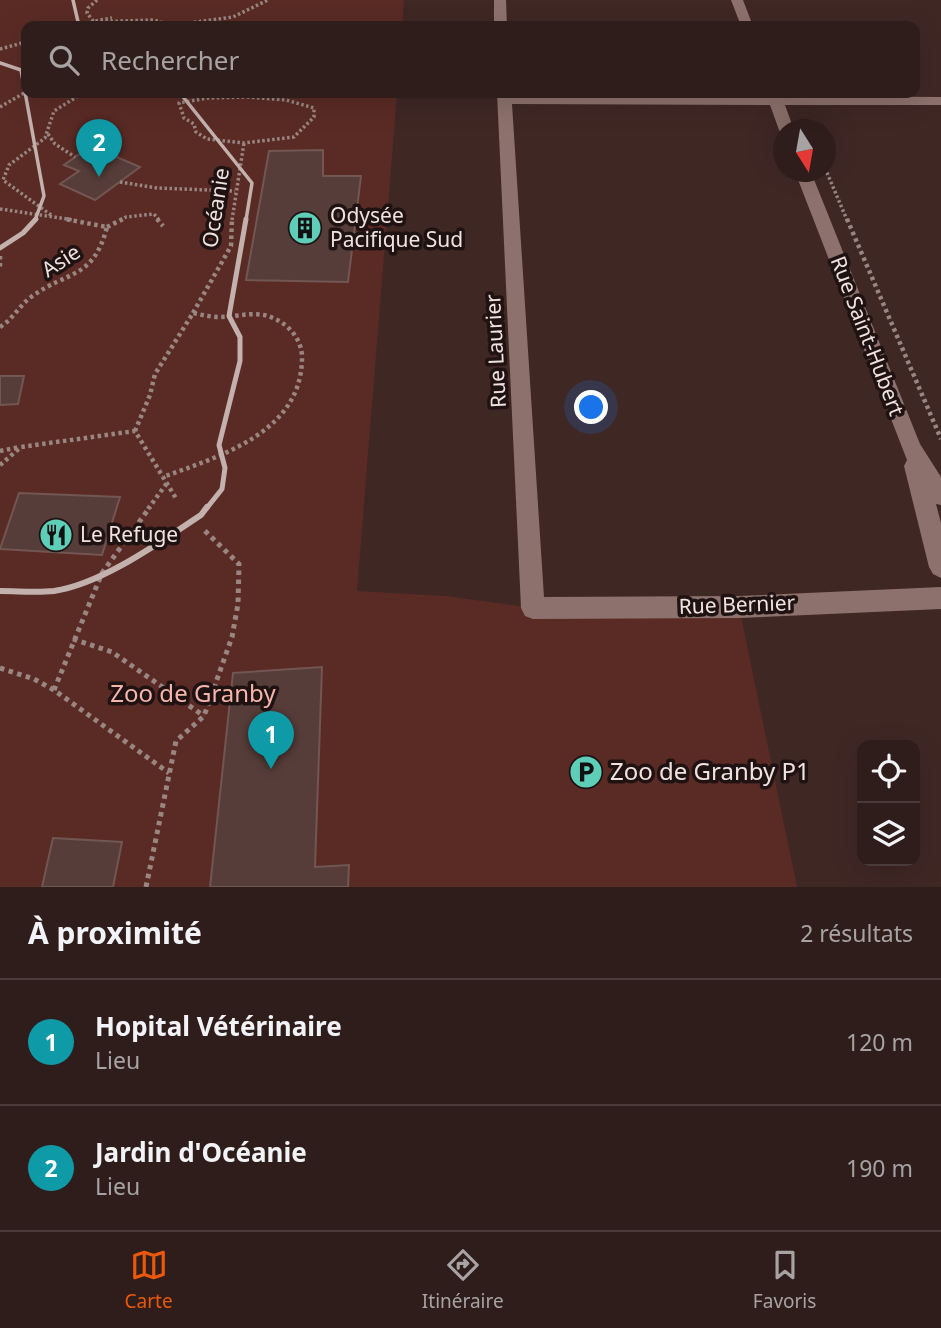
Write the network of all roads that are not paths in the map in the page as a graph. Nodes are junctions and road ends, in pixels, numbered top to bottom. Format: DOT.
graph roads {
  1 [pos="500,0"];
  2 [pos="737,0"];
  3 [pos="501,21"];
  4 [pos="745,21"];
  5 [pos="504,98"];
  6 [pos="774,98"];
  7 [pos="816,98"];
  8 [pos="941,101"];
  9 [pos="783,119"];
  10 [pos="807,182"];
  11 [pos="911,447"];
  12 [pos="941,496"];
  13 [pos="941,568"];
  14 [pos="941,598"];
  15 [pos="533,608"];
  1 -- 3 [label="street"];
  2 -- 4 [label="street"];
  5 -- 15 [label="street, Rue Laurier"];
  6 -- 9 [label="street"];
  7 -- 8 [label="street"];
  10 -- 11 [label="street, Rue Saint-Hubert"];
  11 -- 12 [label="street, Rue Saint-Hubert"];
  11 -- 13 [label="street"];
  14 -- 15 [label="street, Rue Bernier"];
}
